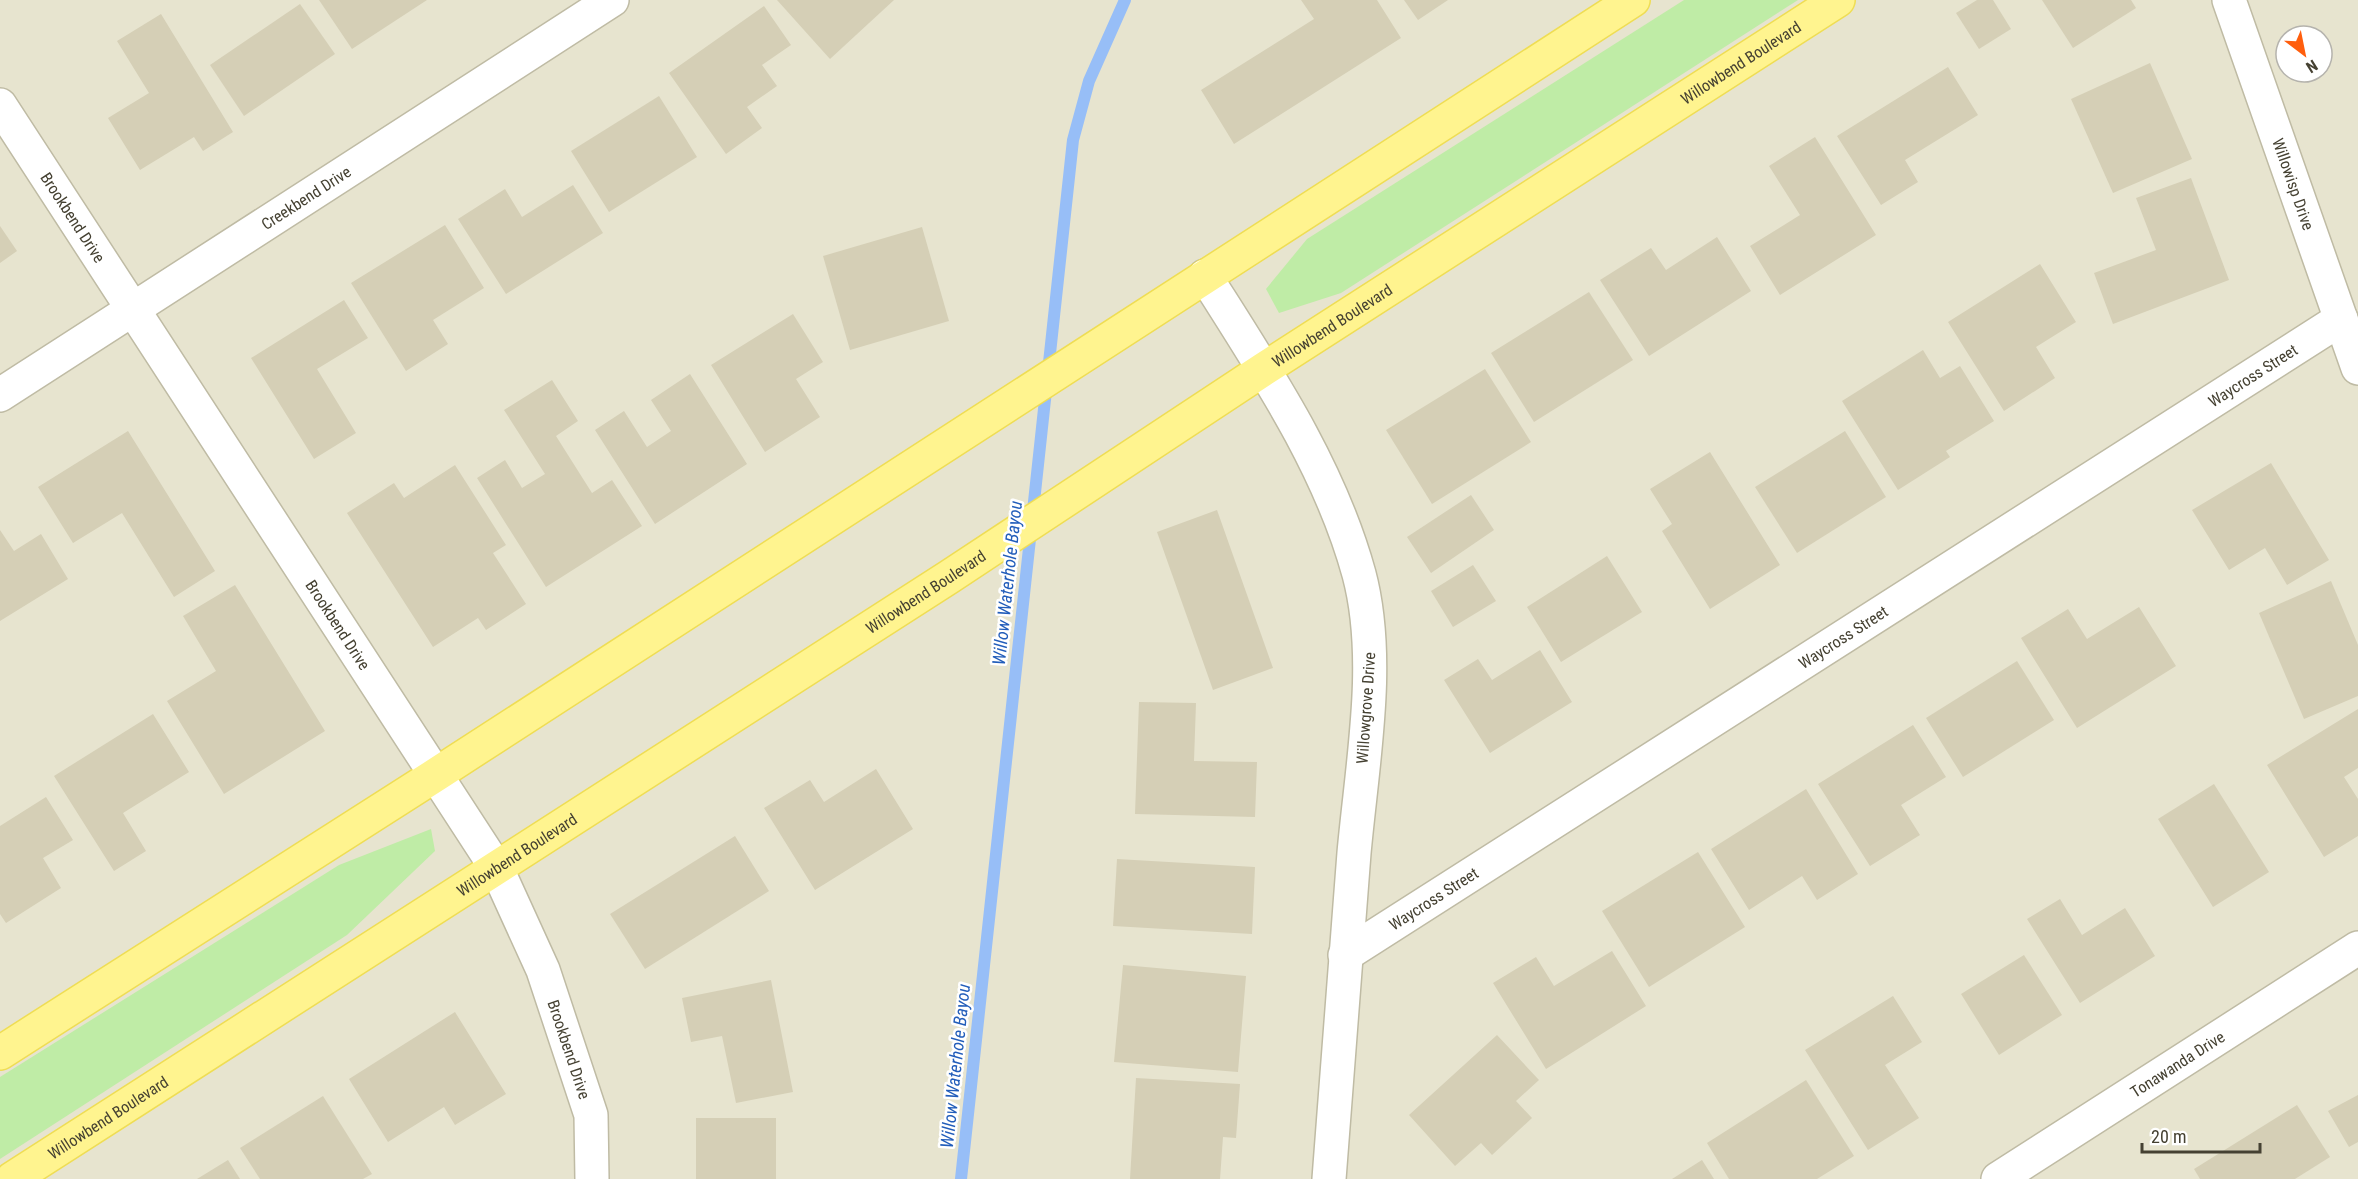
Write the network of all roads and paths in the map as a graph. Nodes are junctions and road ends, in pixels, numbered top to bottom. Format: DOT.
graph roads {
  1 [pos="612,0"];
  2 [pos="1633,0"];
  3 [pos="1838,0"];
  4 [pos="2229,0"];
  5 [pos="0,105"];
  6 [pos="1205,276"];
  7 [pos="134,310"];
  8 [pos="2341,319"];
  9 [pos="2358,368"];
  10 [pos="1264,369"];
  11 [pos="0,395"];
  12 [pos="437,774"];
  13 [pos="497,869"];
  14 [pos="2358,948"];
  15 [pos="1345,955"];
  16 [pos="0,1053"];
  17 [pos="12,1179"];
  18 [pos="592,1179"];
  19 [pos="1329,1179"];
  20 [pos="1998,1179"];
  1 -- 7 [label="street, Creekbend Drive"];
  2 -- 6 [label="main road"];
  3 -- 10 [label="main road, Willowbend Boulevard"];
  4 -- 8 [label="street, Willowisp Drive"];
  5 -- 7 [label="street, Brookbend Drive"];
  6 -- 10 [label="street, Willowgrove Drive"];
  6 -- 12 [label="main road"];
  7 -- 11 [label="street, Creekbend Drive"];
  7 -- 12 [label="street, Brookbend Drive"];
  8 -- 9 [label="street, Willowisp Drive"];
  8 -- 15 [label="street, Waycross Street"];
  10 -- 13 [label="main road, Willowbend Boulevard"];
  10 -- 15 [label="street, Willowgrove Drive"];
  12 -- 13 [label="street, Brookbend Drive"];
  12 -- 16 [label="main road"];
  13 -- 17 [label="main road, Willowbend Boulevard"];
  13 -- 18 [label="street, Brookbend Drive"];
  14 -- 20 [label="street, Tonawanda Drive"];
  15 -- 19 [label="street, Willowgrove Drive"];
}
